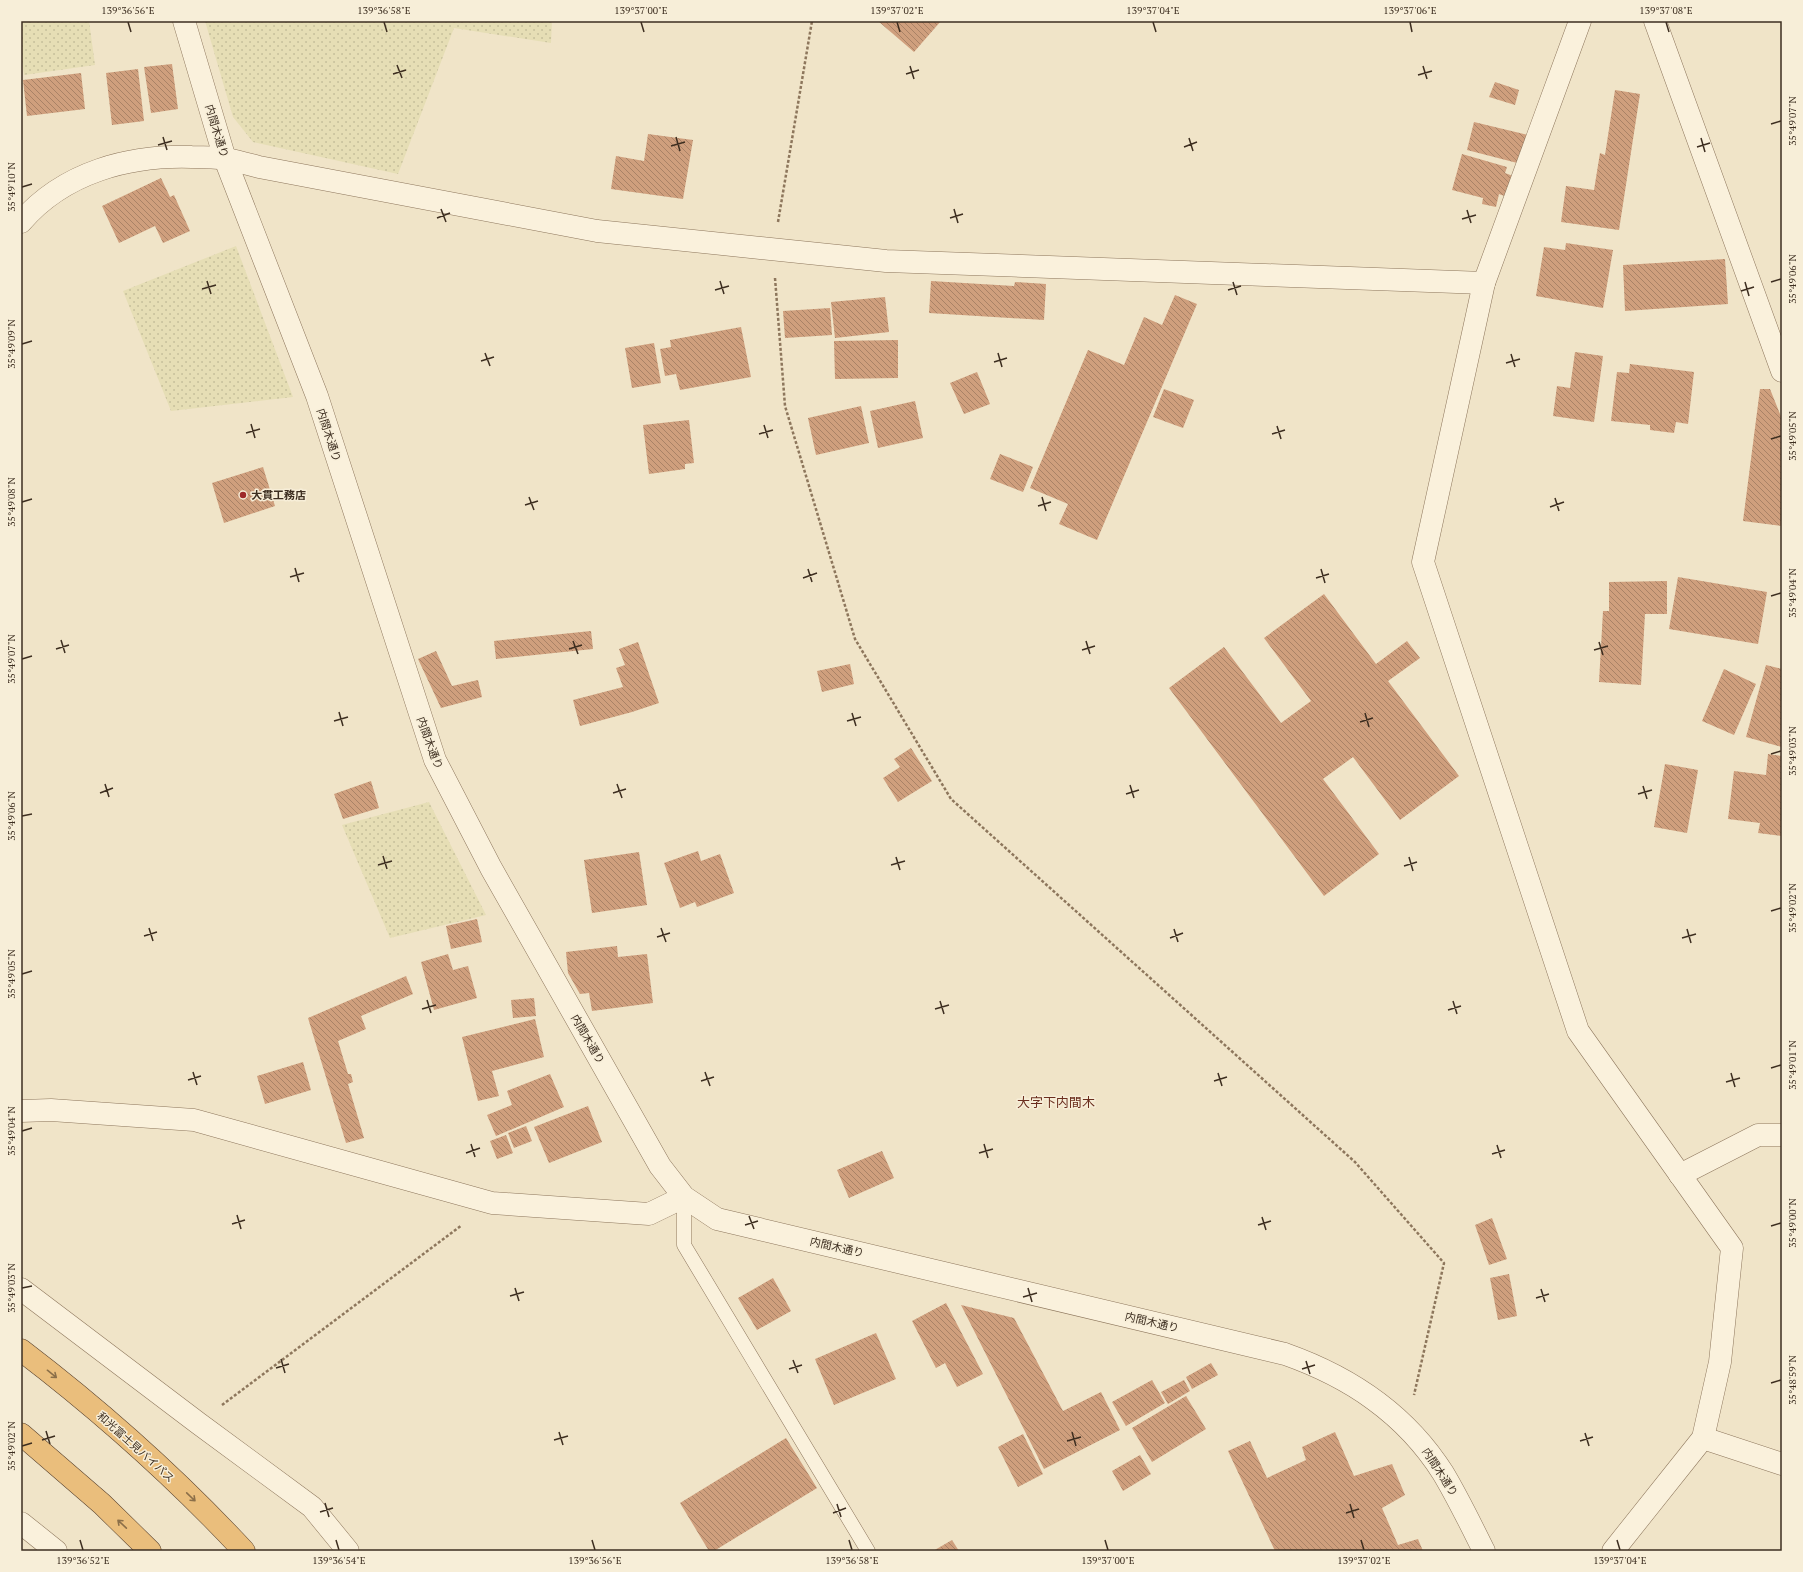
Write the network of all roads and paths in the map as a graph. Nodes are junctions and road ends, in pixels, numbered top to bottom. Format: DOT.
graph roads {
  1 [pos="184,21"];
  2 [pos="812,21"];
  3 [pos="1580,21"];
  4 [pos="1655,21"];
  5 [pos="225,159"];
  6 [pos="21,222"];
  7 [pos="773,250"];
  8 [pos="1484,284"];
  9 [pos="1782,371"];
  10 [pos="21,1112"];
  11 [pos="1782,1135"];
  12 [pos="1680,1175"];
  13 [pos="684,1197"];
  14 [pos="492,1203"];
  15 [pos="21,1289"];
  16 [pos="21,1350"];
  17 [pos="198,1423"];
  18 [pos="1407,1428"];
  19 [pos="21,1434"];
  20 [pos="1704,1438"];
  21 [pos="1782,1464"];
  22 [pos="21,1522"];
  23 [pos="56,1551"];
  24 [pos="150,1551"];
  25 [pos="244,1551"];
  26 [pos="348,1551"];
  27 [pos="868,1551"];
  28 [pos="1484,1551"];
  29 [pos="1612,1551"];
  1 -- 5 [label="street, 内間木通り"];
  2 -- 7 [label="path"];
  3 -- 8 [label="street"];
  4 -- 9 [label="street"];
  5 -- 6 [label="street"];
  5 -- 7 [label="street"];
  5 -- 13 [label="street, 内間木通り"];
  7 -- 8 [label="street"];
  7 -- 18 [label="path"];
  8 -- 12 [label="street"];
  10 -- 14 [label="street"];
  11 -- 12 [label="street"];
  12 -- 20 [label="street"];
  13 -- 14 [label="street"];
  13 -- 18 [label="street, 内間木通り"];
  13 -- 27 [label="lane"];
  14 -- 17 [label="path"];
  15 -- 17 [label="street"];
  16 -- 25 [label="highway, 和光富士見バイパス, one-way"];
  17 -- 26 [label="street"];
  18 -- 28 [label="street, 内間木通り"];
  24 -- 19 [label="highway, one-way"];
  20 -- 21 [label="street"];
  20 -- 29 [label="street"];
  22 -- 23 [label="street"];
}
